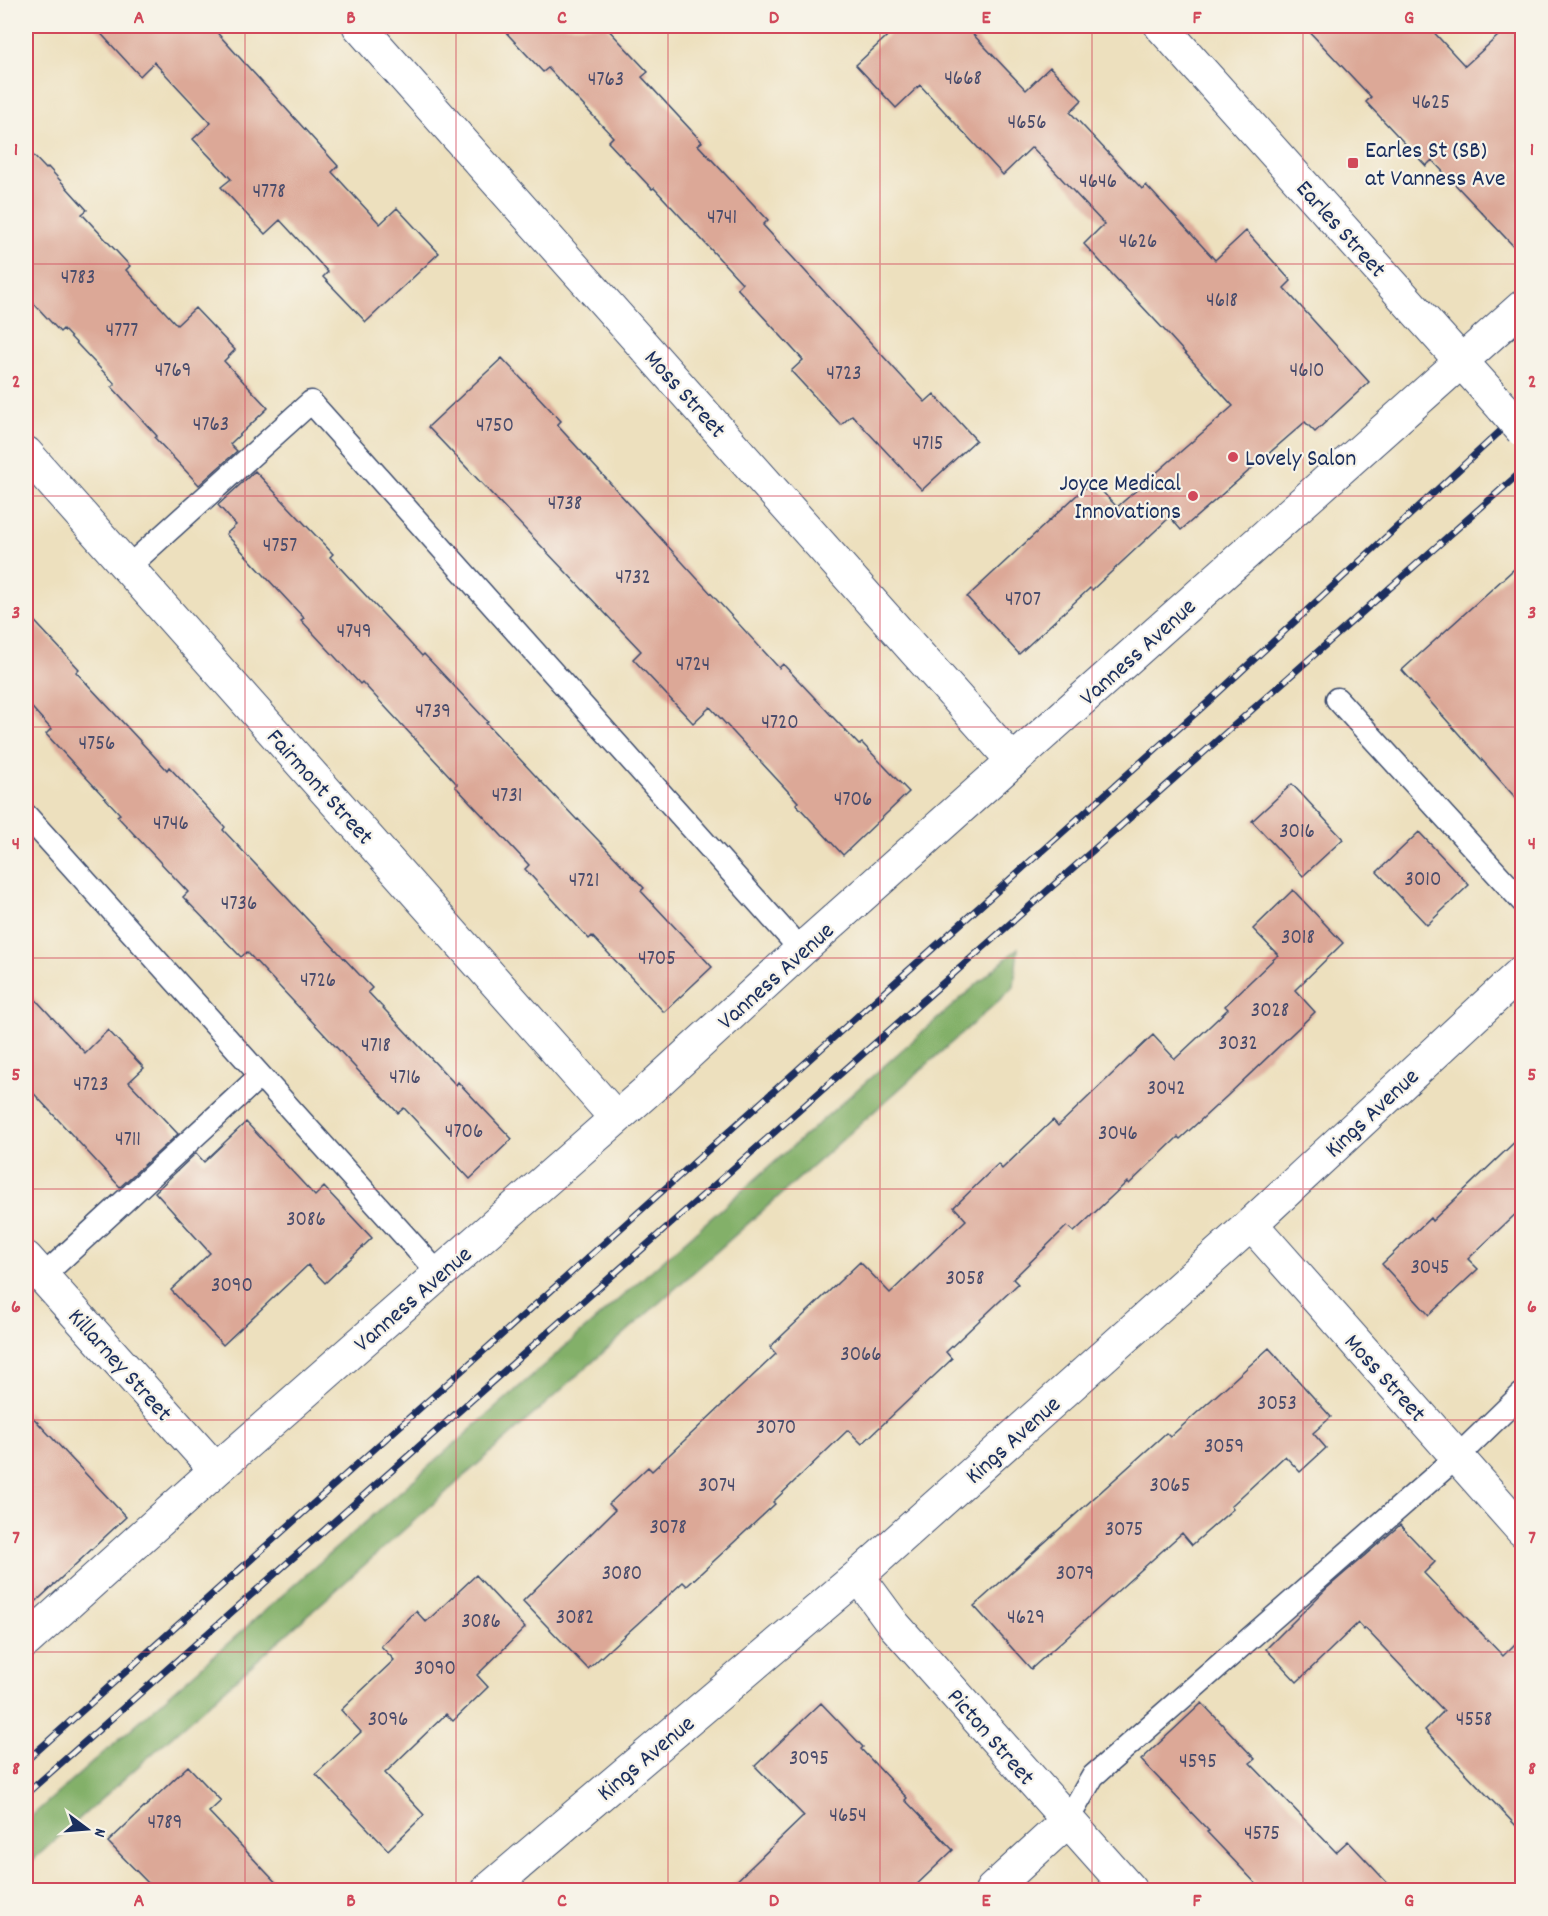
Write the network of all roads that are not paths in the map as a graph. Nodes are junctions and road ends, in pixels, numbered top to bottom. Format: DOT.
graph roads {
  1 [pos="359,26"];
  2 [pos="1161,26"];
  3 [pos="1522,307"];
  4 [pos="1462,362"];
  5 [pos="1513,419"];
  6 [pos="26,453"];
  7 [pos="127,568"];
  8 [pos="1337,699"];
  9 [pos="1013,761"];
  10 [pos="26,816"];
  11 [pos="1522,901"];
  12 [pos="801,950"];
  13 [pos="1522,972"];
  14 [pos="260,1076"];
  15 [pos="616,1118"];
  16 [pos="1251,1224"];
  17 [pos="34,1267"];
  18 [pos="439,1274"];
  19 [pos="1522,1394"];
  20 [pos="1457,1457"];
  21 [pos="216,1470"];
  22 [pos="1522,1530"];
  23 [pos="858,1576"];
  24 [pos="26,1641"];
  25 [pos="1067,1821"];
  26 [pos="488,1890"];
  27 [pos="992,1890"];
  28 [pos="1130,1890"];
  1 -- 9 [label="street, Moss Street"];
  2 -- 4 [label="street, Earles Street"];
  3 -- 4 [label="street, Vanness Avenue"];
  4 -- 5 [label="street, Earles Street"];
  4 -- 9 [label="street, Vanness Avenue"];
  6 -- 7 [label="street, Fairmont Street"];
  7 -- 12 [label="lane"];
  7 -- 15 [label="street, Fairmont Street"];
  8 -- 11 [label="lane"];
  9 -- 12 [label="street, Vanness Avenue"];
  10 -- 14 [label="lane"];
  12 -- 15 [label="street, Vanness Avenue"];
  13 -- 16 [label="street, Kings Avenue"];
  14 -- 17 [label="lane"];
  14 -- 18 [label="lane"];
  15 -- 18 [label="street, Vanness Avenue"];
  16 -- 20 [label="street, Moss Street"];
  16 -- 23 [label="street, Kings Avenue"];
  17 -- 21 [label="street, Killarney Street"];
  18 -- 21 [label="street, Vanness Avenue"];
  19 -- 20 [label="lane"];
  20 -- 22 [label="street, Moss Street"];
  20 -- 25 [label="lane"];
  21 -- 24 [label="street, Vanness Avenue"];
  23 -- 25 [label="street, Picton Street"];
  23 -- 26 [label="street, Kings Avenue"];
  25 -- 27 [label="street"];
  25 -- 28 [label="street, Picton Street"];
}
